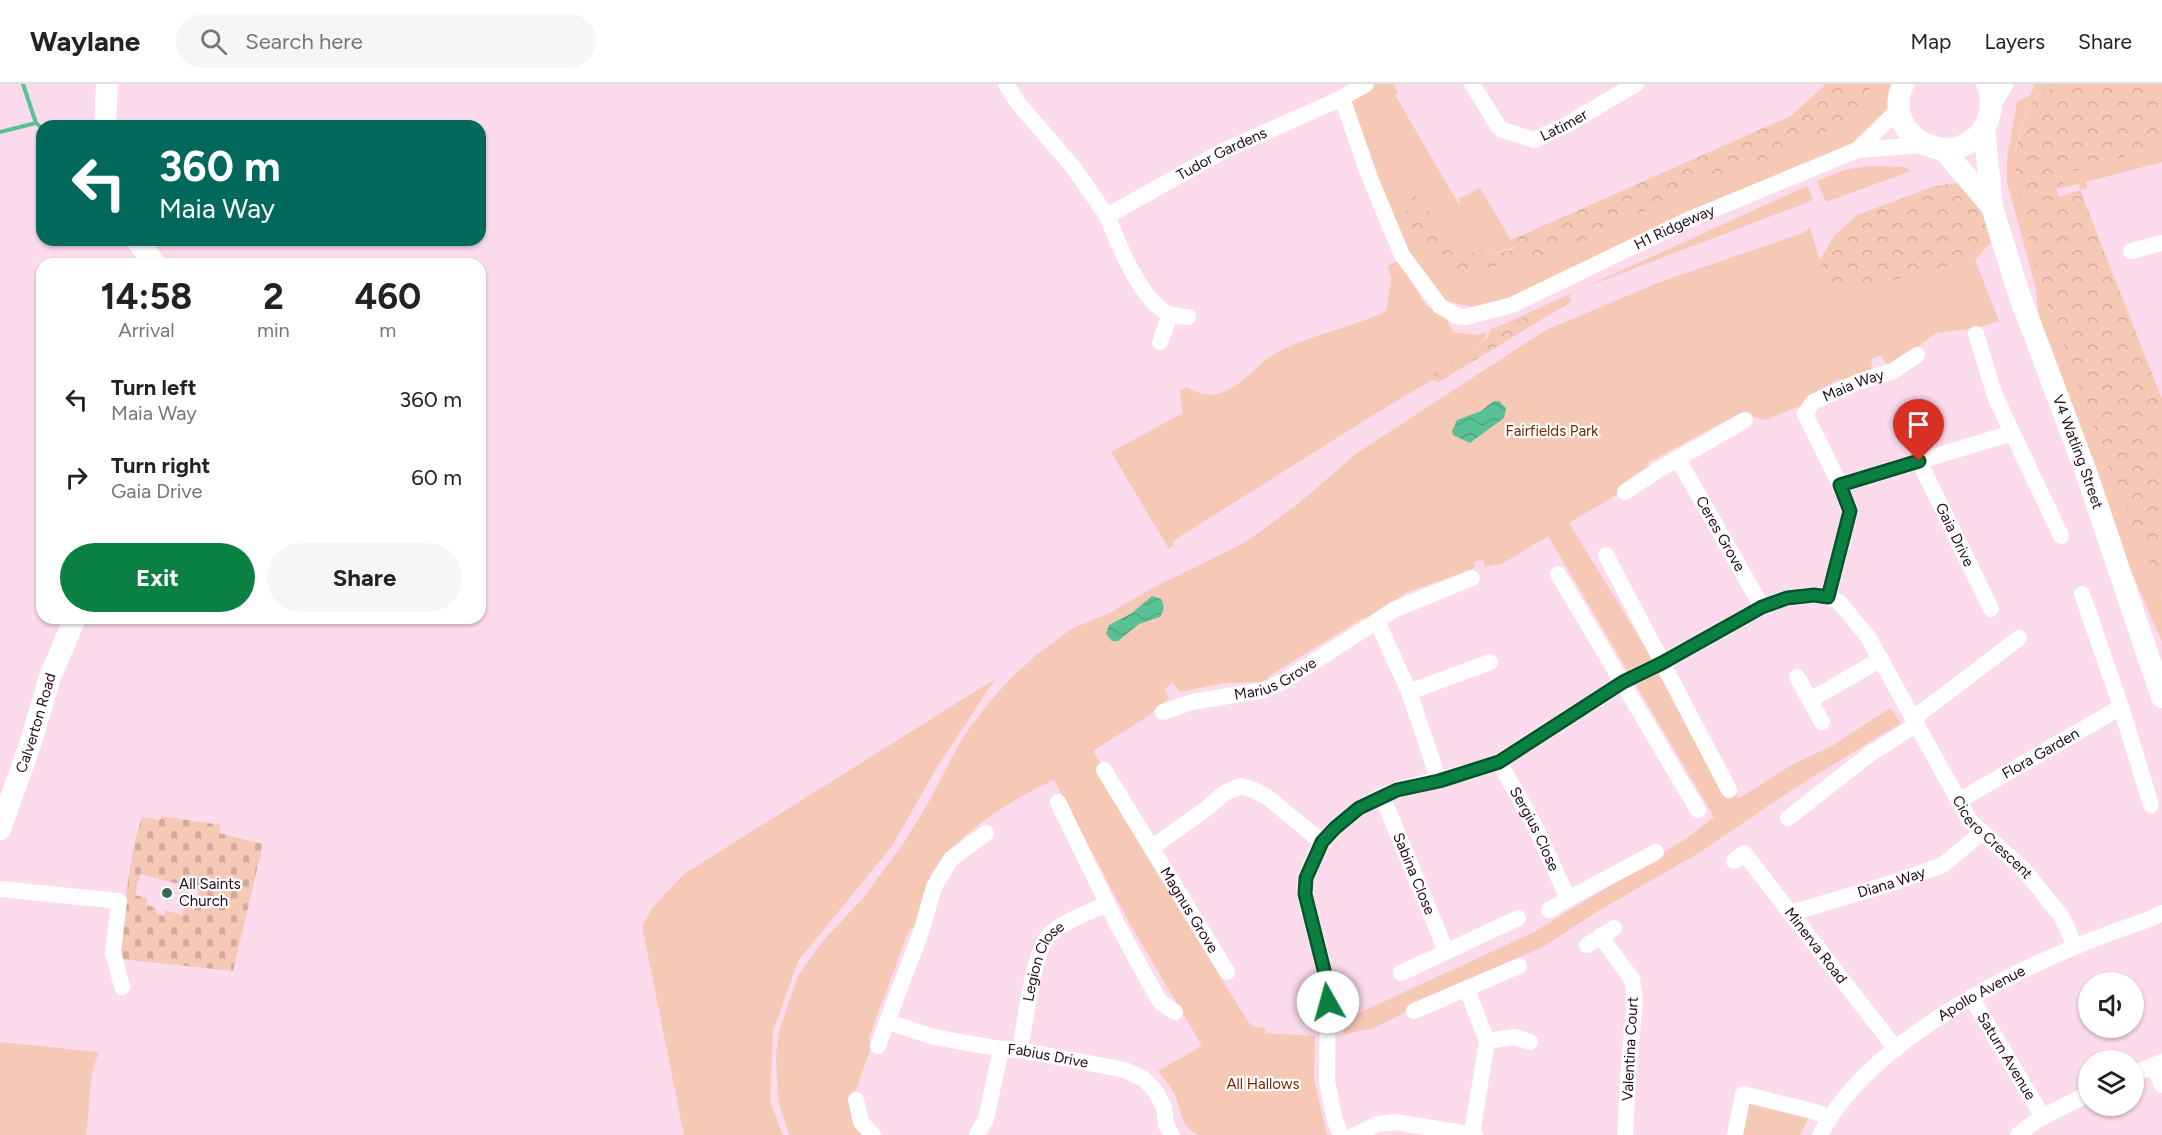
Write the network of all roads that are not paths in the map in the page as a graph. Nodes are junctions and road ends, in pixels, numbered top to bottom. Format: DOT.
graph roads {
  1 [pos="107,84"];
  2 [pos="1006,84"];
  3 [pos="1366,84"];
  4 [pos="1472,84"];
  5 [pos="1636,84"];
  6 [pos="1903,84"];
  7 [pos="1987,84"];
  8 [pos="2006,84"];
  9 [pos="1342,98"];
  10 [pos="1899,108"];
  11 [pos="1988,117"];
  12 [pos="105,120"];
  13 [pos="1934,147"];
  14 [pos="1857,150"];
  15 [pos="1992,207"];
  16 [pos="1107,216"];
  17 [pos="2162,243"];
  18 [pos="2131,251"];
  19 [pos="1170,315"];
  20 [pos="1188,316"];
  21 [pos="1977,334"];
  22 [pos="1160,342"];
  23 [pos="1917,355"];
  24 [pos="1745,420"];
  25 [pos="2012,433"];
  26 [pos="1678,459"];
  27 [pos="1919,461"];
  28 [pos="1840,485"];
  29 [pos="1626,492"];
  30 [pos="2061,536"];
  31 [pos="1606,555"];
  32 [pos="1558,574"];
  33 [pos="1472,578"];
  34 [pos="2082,594"];
  35 [pos="1828,597"];
  36 [pos="1762,607"];
  37 [pos="1991,609"];
  38 [pos="1377,621"];
  39 [pos="72,624"];
  40 [pos="2019,638"];
  41 [pos="1881,659"];
  42 [pos="1490,662"];
  43 [pos="1662,663"];
  44 [pos="1797,677"];
  45 [pos="1623,682"];
  46 [pos="1409,692"];
  47 [pos="2162,697"];
  48 [pos="1810,700"];
  49 [pos="2121,707"];
  50 [pos="1163,712"];
  51 [pos="1915,721"];
  52 [pos="1822,722"];
  53 [pos="1499,762"];
  54 [pos="1104,770"];
  55 [pos="1439,781"];
  56 [pos="1729,790"];
  57 [pos="1382,796"];
  58 [pos="1960,800"];
  59 [pos="1058,801"];
  60 [pos="2151,805"];
  61 [pos="1698,810"];
  62 [pos="1788,818"];
  63 [pos="0,829"];
  64 [pos="986,832"];
  65 [pos="1981,833"];
  66 [pos="1322,842"];
  67 [pos="1151,848"];
  68 [pos="1656,852"];
  69 [pos="1734,861"];
  70 [pos="0,889"];
  71 [pos="1568,899"];
  72 [pos="1107,904"];
  73 [pos="1549,910"];
  74 [pos="1791,913"];
  75 [pos="2162,913"];
  76 [pos="1518,918"];
  77 [pos="1600,936"];
  78 [pos="2075,946"];
  79 [pos="1446,951"];
  80 [pos="1519,966"];
  81 [pos="1227,972"];
  82 [pos="1401,973"];
  83 [pos="122,987"];
  84 [pos="1467,989"];
  85 [pos="1971,997"];
  86 [pos="1414,1011"];
  87 [pos="1175,1012"];
  88 [pos="888,1022"];
  89 [pos="1487,1041"];
  90 [pos="1530,1042"];
  91 [pos="878,1046"];
  92 [pos="1001,1049"];
  93 [pos="1896,1049"];
  94 [pos="1020,1050"];
  95 [pos="2157,1064"];
  96 [pos="2162,1085"];
  97 [pos="2078,1099"];
  98 [pos="856,1100"];
  99 [pos="2043,1117"];
  100 [pos="1829,1118"];
  101 [pos="873,1135"];
  102 [pos="977,1135"];
  103 [pos="1172,1135"];
  104 [pos="1341,1135"];
  105 [pos="1355,1135"];
  106 [pos="1474,1135"];
  107 [pos="1625,1135"];
  108 [pos="1735,1135"];
  109 [pos="1821,1135"];
  110 [pos="2018,1135"];
  1 -- 12 [label="street"];
  2 -- 16 [label="street"];
  3 -- 9 [label="street, Tudor Gardens"];
  4 -- 5 [label="street, Latimer"];
  6 -- 10 [label="street"];
  7 -- 11 [label="street, V4 Watling Street"];
  8 -- 11 [label="street"];
  9 -- 14 [label="street, H1 Ridgeway"];
  9 -- 16 [label="street, Tudor Gardens"];
  10 -- 13 [label="street, V4 Watling Street"];
  10 -- 14 [label="street, H1 Ridgeway"];
  11 -- 13 [label="street"];
  11 -- 15 [label="street, V4 Watling Street"];
  13 -- 14 [label="street, H1 Ridgeway"];
  13 -- 15 [label="street, V4 Watling Street"];
  15 -- 47 [label="street, V4 Watling Street"];
  16 -- 19 [label="street"];
  17 -- 18 [label="street"];
  19 -- 20 [label="street"];
  19 -- 22 [label="street"];
  21 -- 25 [label="street"];
  23 -- 28 [label="street, Maia Way"];
  24 -- 26 [label="street"];
  25 -- 27 [label="street"];
  25 -- 30 [label="street"];
  26 -- 29 [label="street"];
  26 -- 36 [label="street, Ceres Grove"];
  27 -- 28 [label="street"];
  27 -- 37 [label="street, Gaia Drive"];
  28 -- 35 [label="street, Maia Way"];
  31 -- 43 [label="street"];
  32 -- 45 [label="street"];
  33 -- 38 [label="street, Marius Grove"];
  34 -- 49 [label="street"];
  35 -- 36 [label="street"];
  35 -- 41 [label="street, Cicero Crescent"];
  36 -- 43 [label="street"];
  38 -- 46 [label="street"];
  38 -- 50 [label="street, Marius Grove"];
  39 -- 63 [label="street, Calverton Road"];
  40 -- 51 [label="street"];
  41 -- 48 [label="street"];
  41 -- 51 [label="street, Cicero Crescent"];
  42 -- 46 [label="street"];
  43 -- 45 [label="street"];
  43 -- 56 [label="street"];
  44 -- 48 [label="street"];
  45 -- 53 [label="street"];
  45 -- 61 [label="street"];
  46 -- 55 [label="street"];
  48 -- 52 [label="street"];
  49 -- 58 [label="street, Flora Garden"];
  49 -- 60 [label="street"];
  51 -- 58 [label="street, Cicero Crescent"];
  51 -- 62 [label="street"];
  53 -- 55 [label="street"];
  53 -- 71 [label="street, Sergius Close"];
  54 -- 67 [label="street, Magnus Grove"];
  55 -- 57 [label="street"];
  57 -- 66 [label="street"];
  57 -- 79 [label="street, Sabina Close"];
  58 -- 65 [label="street, Cicero Crescent"];
  59 -- 72 [label="street"];
  64 -- 88 [label="street"];
  65 -- 74 [label="street, Diana Way"];
  65 -- 78 [label="street, Cicero Crescent"];
  66 -- 67 [label="street"];
  66 -- 104 [label="street"];
  67 -- 81 [label="street, Magnus Grove"];
  68 -- 71 [label="street"];
  69 -- 74 [label="street, Minerva Road"];
  70 -- 83 [label="street"];
  71 -- 73 [label="street"];
  72 -- 87 [label="street"];
  72 -- 94 [label="street, Legion Close"];
  74 -- 93 [label="street, Minerva Road"];
  75 -- 78 [label="street, Apollo Avenue"];
  76 -- 79 [label="street"];
  77 -- 107 [label="street, Valentina Court"];
  78 -- 85 [label="street, Apollo Avenue"];
  79 -- 82 [label="street"];
  80 -- 84 [label="street"];
  84 -- 86 [label="street"];
  84 -- 89 [label="street"];
  85 -- 93 [label="street, Apollo Avenue"];
  85 -- 99 [label="street, Saturn Avenue"];
  88 -- 91 [label="street"];
  88 -- 92 [label="street, Fabius Drive"];
  89 -- 90 [label="street"];
  89 -- 106 [label="street"];
  92 -- 94 [label="street, Fabius Drive"];
  92 -- 102 [label="street"];
  93 -- 100 [label="street, Apollo Avenue"];
  94 -- 103 [label="street, Fabius Drive"];
  95 -- 96 [label="street"];
  97 -- 99 [label="street, Saturn Avenue"];
  98 -- 101 [label="street"];
  99 -- 110 [label="street, Saturn Avenue"];
  100 -- 108 [label="street"];
  100 -- 109 [label="street, Apollo Avenue"];
  105 -- 106 [label="street"];
}
